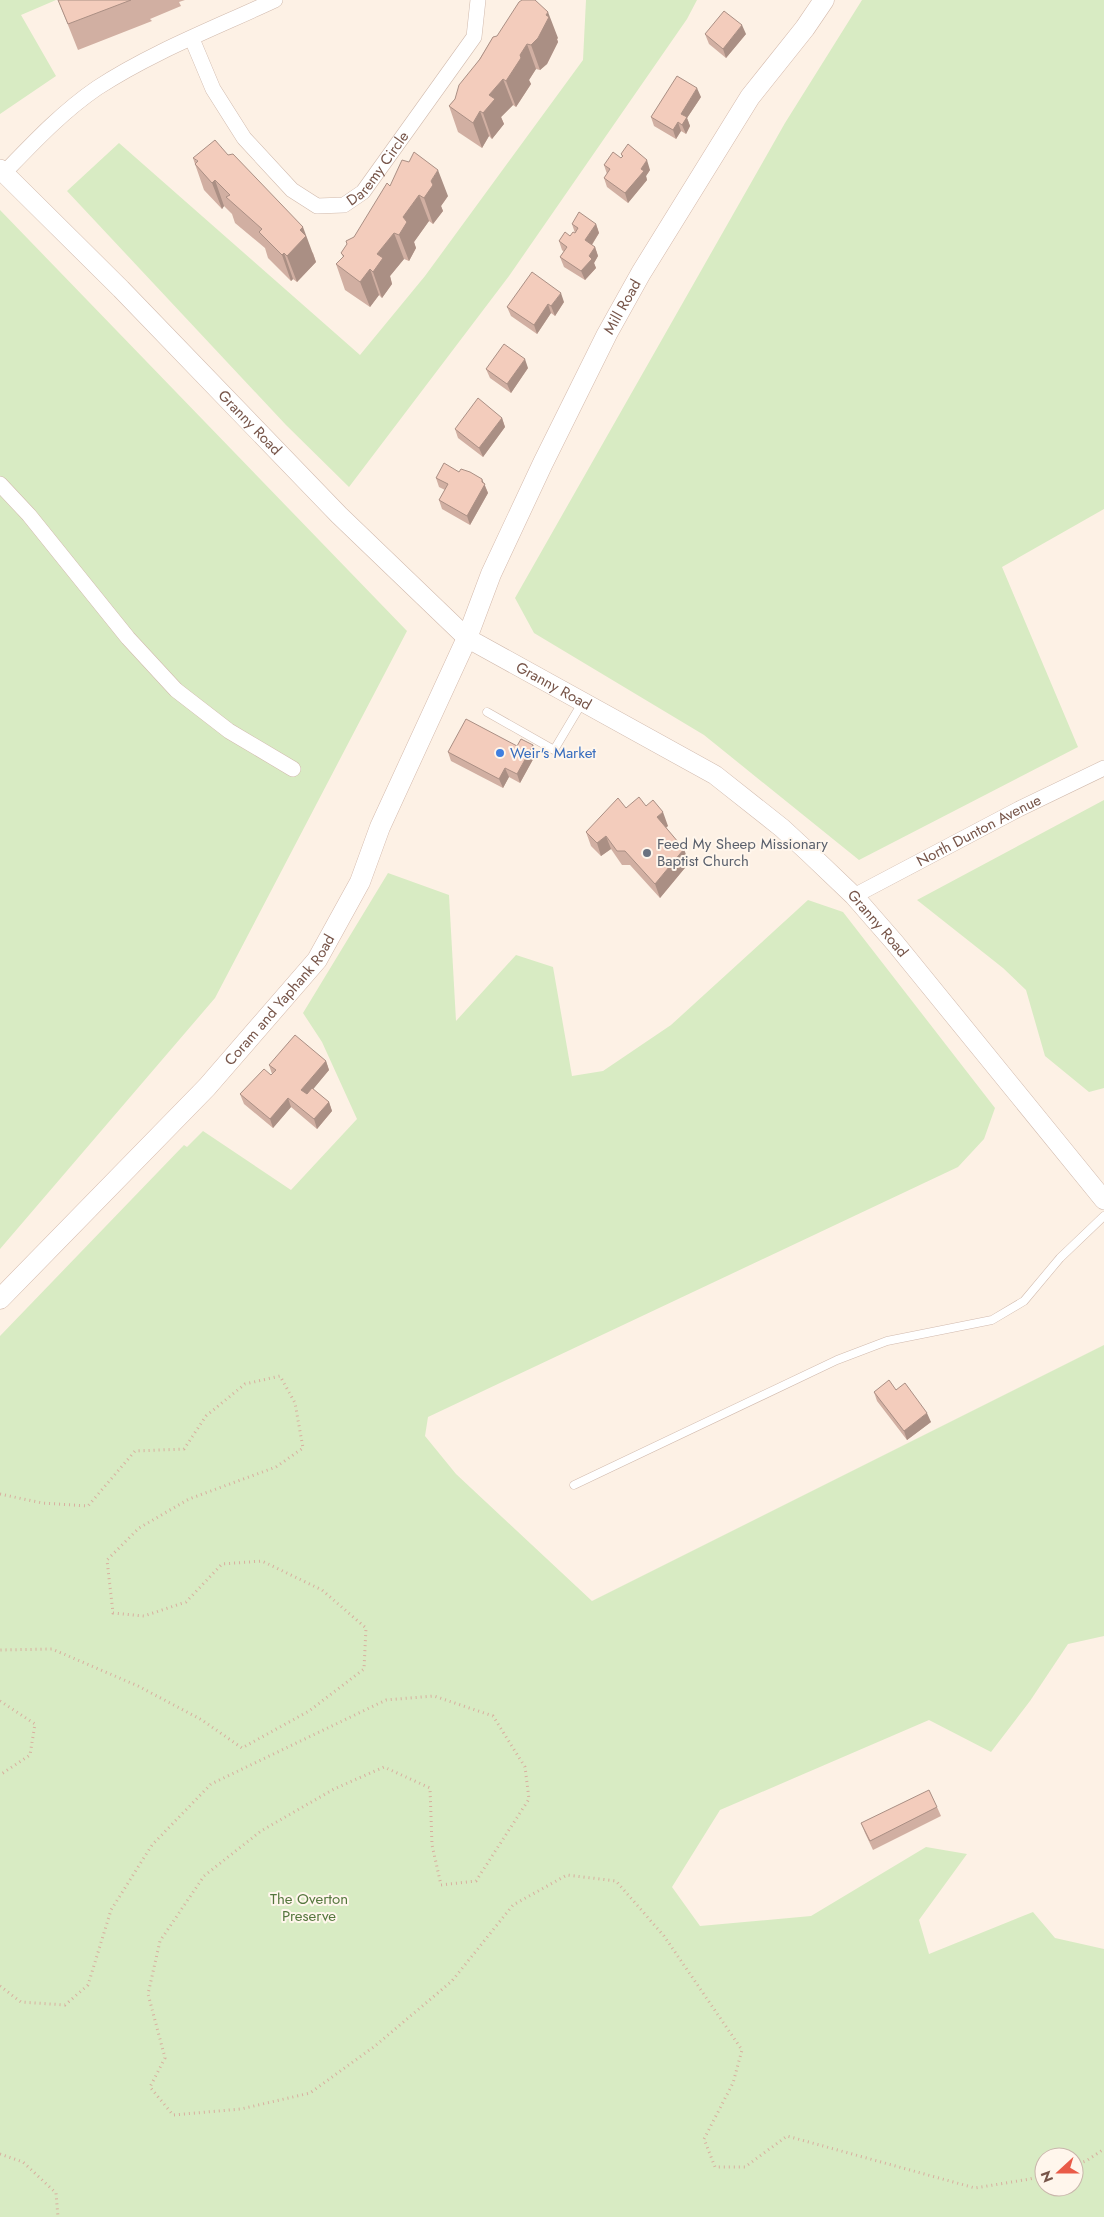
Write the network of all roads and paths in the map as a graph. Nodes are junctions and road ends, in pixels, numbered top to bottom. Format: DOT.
graph roads {
  1 [pos="275,0"];
  2 [pos="478,0"];
  3 [pos="824,0"];
  4 [pos="192,38"];
  5 [pos="2,171"];
  6 [pos="0,484"];
  7 [pos="467,638"];
  8 [pos="582,703"];
  9 [pos="486,712"];
  10 [pos="293,768"];
  11 [pos="1104,768"];
  12 [pos="854,896"];
  13 [pos="1104,1200"];
  14 [pos="1104,1216"];
  15 [pos="0,1299"];
  16 [pos="574,1485"];
  17 [pos="0,1494"];
  18 [pos="0,1650"];
  19 [pos="0,1701"];
  20 [pos="0,1775"];
  21 [pos="0,1986"];
  22 [pos="1104,2148"];
  23 [pos="0,2154"];
  24 [pos="1084,2162"];
  25 [pos="1034,2178"];
  26 [pos="58,2217"];
  1 -- 4 [label="street"];
  2 -- 4 [label="street, Daremy Circle"];
  3 -- 7 [label="main road, Mill Road"];
  4 -- 5 [label="street"];
  5 -- 7 [label="street, Granny Road"];
  6 -- 10 [label="street"];
  7 -- 8 [label="street, Granny Road"];
  7 -- 15 [label="main road, Coram and Yaphank Road"];
  8 -- 9 [label="lane"];
  8 -- 12 [label="street, Granny Road"];
  11 -- 12 [label="street, North Dunton Avenue"];
  12 -- 13 [label="street, Granny Road"];
  14 -- 16 [label="lane"];
  17 -- 18 [label="path"];
  19 -- 20 [label="path"];
  21 -- 25 [label="path"];
  22 -- 24 [label="path"];
  23 -- 26 [label="path"];
}
